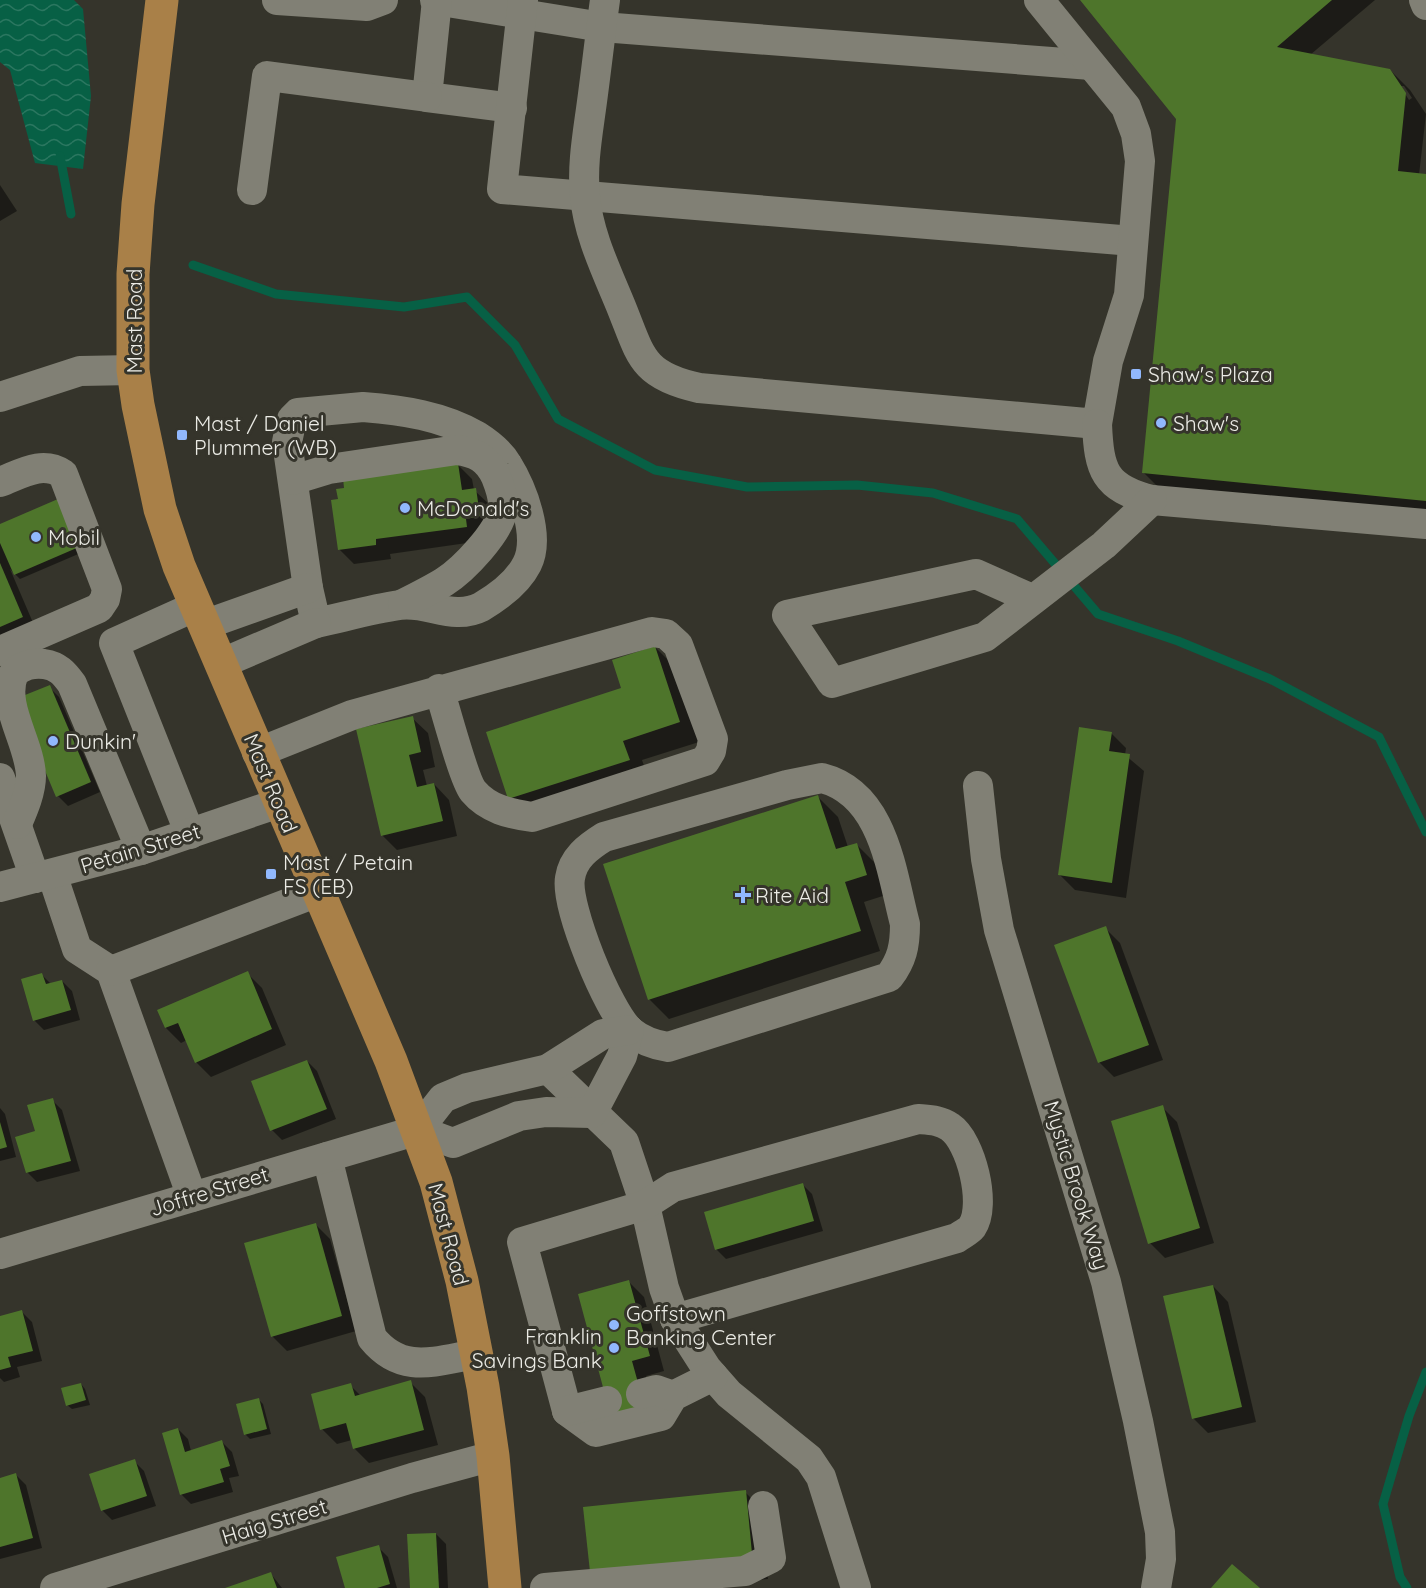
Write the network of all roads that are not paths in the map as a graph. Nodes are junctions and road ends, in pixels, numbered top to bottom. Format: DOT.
graph roads {
  1 [pos="162,0"];
  2 [pos="277,0"];
  3 [pos="383,0"];
  4 [pos="436,0"];
  5 [pos="1039,0"];
  6 [pos="1424,0"];
  7 [pos="1426,5"];
  8 [pos="523,7"];
  9 [pos="603,13"];
  10 [pos="1091,65"];
  11 [pos="427,97"];
  12 [pos="512,108"];
  13 [pos="252,190"];
  14 [pos="585,196"];
  15 [pos="1133,241"];
  16 [pos="133,370"];
  17 [pos="0,397"];
  18 [pos="1097,424"];
  19 [pos="293,480"];
  20 [pos="0,482"];
  21 [pos="1152,500"];
  22 [pos="1426,524"];
  23 [pos="308,588"];
  24 [pos="1032,599"];
  25 [pos="403,604"];
  26 [pos="99,608"];
  27 [pos="200,616"];
  28 [pos="316,623"];
  29 [pos="114,643"];
  30 [pos="0,651"];
  31 [pos="220,664"];
  32 [pos="439,688"];
  33 [pos="258,753"];
  34 [pos="0,778"];
  35 [pos="978,786"];
  36 [pos="279,803"];
  37 [pos="17,824"];
  38 [pos="190,834"];
  39 [pos="141,850"];
  40 [pos="44,876"];
  41 [pos="0,887"];
  42 [pos="318,891"];
  43 [pos="111,972"];
  44 [pos="629,1030"];
  45 [pos="548,1069"];
  46 [pos="592,1113"];
  47 [pos="418,1130"];
  48 [pos="327,1157"];
  49 [pos="192,1197"];
  50 [pos="645,1205"];
  51 [pos="0,1254"];
  52 [pos="675,1319"];
  53 [pos="476,1354"];
  54 [pos="713,1377"];
  55 [pos="641,1394"];
  56 [pos="673,1396"];
  57 [pos="607,1401"];
  58 [pos="567,1411"];
  59 [pos="493,1456"];
  60 [pos="763,1506"];
  61 [pos="55,1588"];
  62 [pos="505,1588"];
  63 [pos="544,1588"];
  64 [pos="856,1588"];
  65 [pos="1156,1588"];
  1 -- 16 [label="main road, Mast Road"];
  2 -- 3 [label="street"];
  4 -- 8 [label="street"];
  4 -- 11 [label="street"];
  5 -- 10 [label="street"];
  6 -- 7 [label="street"];
  8 -- 9 [label="street"];
  8 -- 12 [label="street"];
  9 -- 10 [label="street"];
  9 -- 14 [label="street"];
  10 -- 15 [label="street"];
  11 -- 12 [label="street"];
  11 -- 13 [label="street"];
  12 -- 14 [label="street"];
  14 -- 15 [label="street"];
  14 -- 18 [label="street"];
  15 -- 18 [label="street"];
  16 -- 17 [label="street"];
  16 -- 27 [label="main road, Mast Road"];
  18 -- 21 [label="street"];
  19 -- 23 [label="street"];
  19 -- 25 [label="street"];
  19 -- 25 [label="street"];
  20 -- 26 [label="street"];
  21 -- 22 [label="street"];
  21 -- 24 [label="street"];
  23 -- 27 [label="street"];
  23 -- 28 [label="street"];
  24 -- 24 [label="street"];
  25 -- 28 [label="street"];
  26 -- 29 [label="street"];
  26 -- 30 [label="street"];
  27 -- 29 [label="street"];
  27 -- 31 [label="main road, Mast Road"];
  28 -- 31 [label="street"];
  29 -- 38 [label="street"];
  31 -- 33 [label="main road, Mast Road"];
  32 -- 32 [label="street"];
  32 -- 33 [label="street"];
  33 -- 36 [label="main road, Mast Road"];
  34 -- 37 [label="street"];
  35 -- 65 [label="street, Mystic Brook Way"];
  36 -- 38 [label="street, Petain Street"];
  36 -- 42 [label="main road, Mast Road"];
  37 -- 39 [label="street"];
  37 -- 40 [label="street"];
  38 -- 39 [label="street, Petain Street"];
  39 -- 40 [label="street, Petain Street"];
  40 -- 41 [label="street, Petain Street"];
  40 -- 43 [label="street"];
  42 -- 43 [label="street"];
  42 -- 47 [label="main road, Mast Road"];
  43 -- 49 [label="street"];
  44 -- 44 [label="street"];
  44 -- 45 [label="street"];
  44 -- 46 [label="street"];
  45 -- 46 [label="street"];
  45 -- 47 [label="street"];
  46 -- 47 [label="street"];
  46 -- 50 [label="street"];
  47 -- 48 [label="street, Joffre Street"];
  47 -- 53 [label="main road, Mast Road"];
  48 -- 49 [label="street, Joffre Street"];
  48 -- 53 [label="street"];
  49 -- 51 [label="street, Joffre Street"];
  50 -- 52 [label="street"];
  50 -- 52 [label="street"];
  50 -- 58 [label="street"];
  52 -- 54 [label="street"];
  53 -- 59 [label="main road, Mast Road"];
  54 -- 56 [label="street"];
  54 -- 64 [label="street"];
  55 -- 56 [label="street"];
  56 -- 58 [label="street"];
  57 -- 58 [label="street"];
  59 -- 61 [label="street, Haig Street"];
  59 -- 62 [label="main road, Mast Road"];
  60 -- 63 [label="street"];
}
